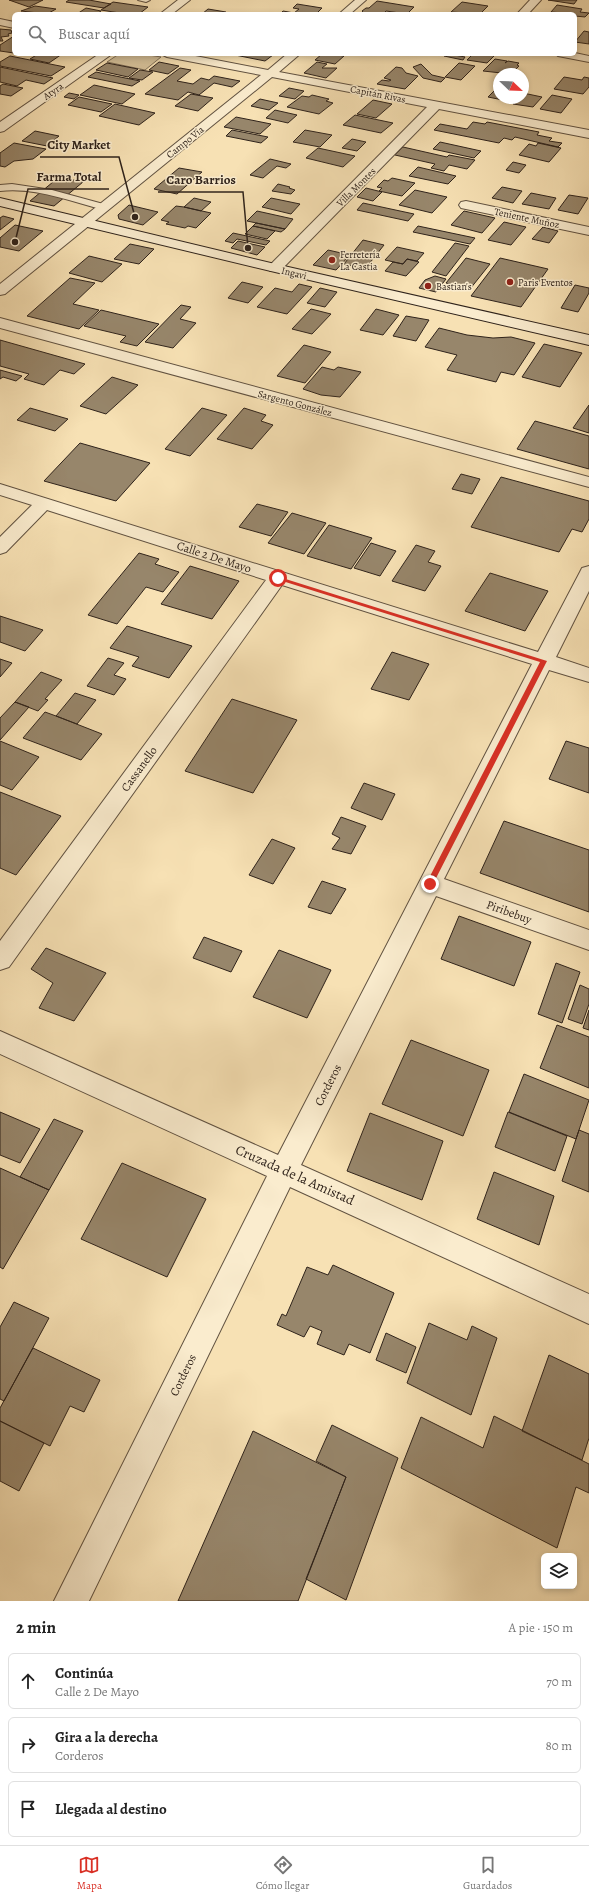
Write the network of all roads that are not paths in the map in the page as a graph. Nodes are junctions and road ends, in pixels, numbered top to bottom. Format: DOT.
graph roads {
  1 [pos="142,0"];
  2 [pos="146,0"];
  3 [pos="185,0"];
  4 [pos="361,0"];
  5 [pos="536,0"];
  6 [pos="168,12"];
  7 [pos="346,12"];
  8 [pos="524,12"];
  9 [pos="0,22"];
  10 [pos="12,25"];
  11 [pos="103,56"];
  12 [pos="176,56"];
  13 [pos="292,56"];
  14 [pos="573,56"];
  15 [pos="589,59"];
  16 [pos="270,74"];
  17 [pos="436,105"];
  18 [pos="0,128"];
  19 [pos="589,134"];
  20 [pos="0,188"];
  21 [pos="0,202"];
  22 [pos="466,205"];
  23 [pos="104,207"];
  24 [pos="85,223"];
  25 [pos="589,231"];
  26 [pos="275,268"];
  27 [pos="0,291"];
  28 [pos="0,323"];
  29 [pos="589,340"];
  30 [pos="589,482"];
  31 [pos="0,490"];
  32 [pos="44,503"];
  33 [pos="0,548"];
  34 [pos="589,572"];
  35 [pos="278,578"];
  36 [pos="544,661"];
  37 [pos="589,675"];
  38 [pos="430,884"];
  39 [pos="589,940"];
  40 [pos="0,960"];
  41 [pos="0,1042"];
  42 [pos="284,1171"];
  43 [pos="589,1309"];
  44 [pos="71,1601"];
  1 -- 2 [label="lane"];
  3 -- 6 [label="street"];
  4 -- 7 [label="street"];
  5 -- 8 [label="street"];
  9 -- 10 [label="street"];
  11 -- 18 [label="street, Atyra"];
  12 -- 16 [label="street, Capitán Rivas"];
  13 -- 16 [label="street, Campo Vía"];
  14 -- 15 [label="street"];
  16 -- 17 [label="street, Capitán Rivas"];
  16 -- 23 [label="street, Campo Vía"];
  17 -- 19 [label="street, Capitán Rivas"];
  17 -- 26 [label="street, Villa Montes"];
  20 -- 23 [label="lane"];
  21 -- 24 [label="street, Ingavi"];
  22 -- 25 [label="street, Teniente Muñoz"];
  23 -- 24 [label="street, Campo Vía"];
  24 -- 26 [label="street, Ingavi"];
  24 -- 27 [label="street, Campo Vía"];
  26 -- 29 [label="street, Ingavi"];
  28 -- 30 [label="street, Sargento González"];
  31 -- 32 [label="street, Calle 2 De Mayo"];
  32 -- 33 [label="street"];
  32 -- 35 [label="street, Calle 2 De Mayo"];
  34 -- 36 [label="street, Corderos"];
  35 -- 36 [label="street, Calle 2 De Mayo"];
  35 -- 40 [label="street, Cassanello"];
  36 -- 37 [label="street, Calle 2 De Mayo"];
  36 -- 38 [label="street, Corderos"];
  38 -- 39 [label="street, Piribebuy"];
  38 -- 42 [label="street, Corderos"];
  41 -- 42 [label="street, Cruzada de la Amistad"];
  42 -- 43 [label="street, Cruzada de la Amistad"];
  42 -- 44 [label="street, Corderos"];
}
